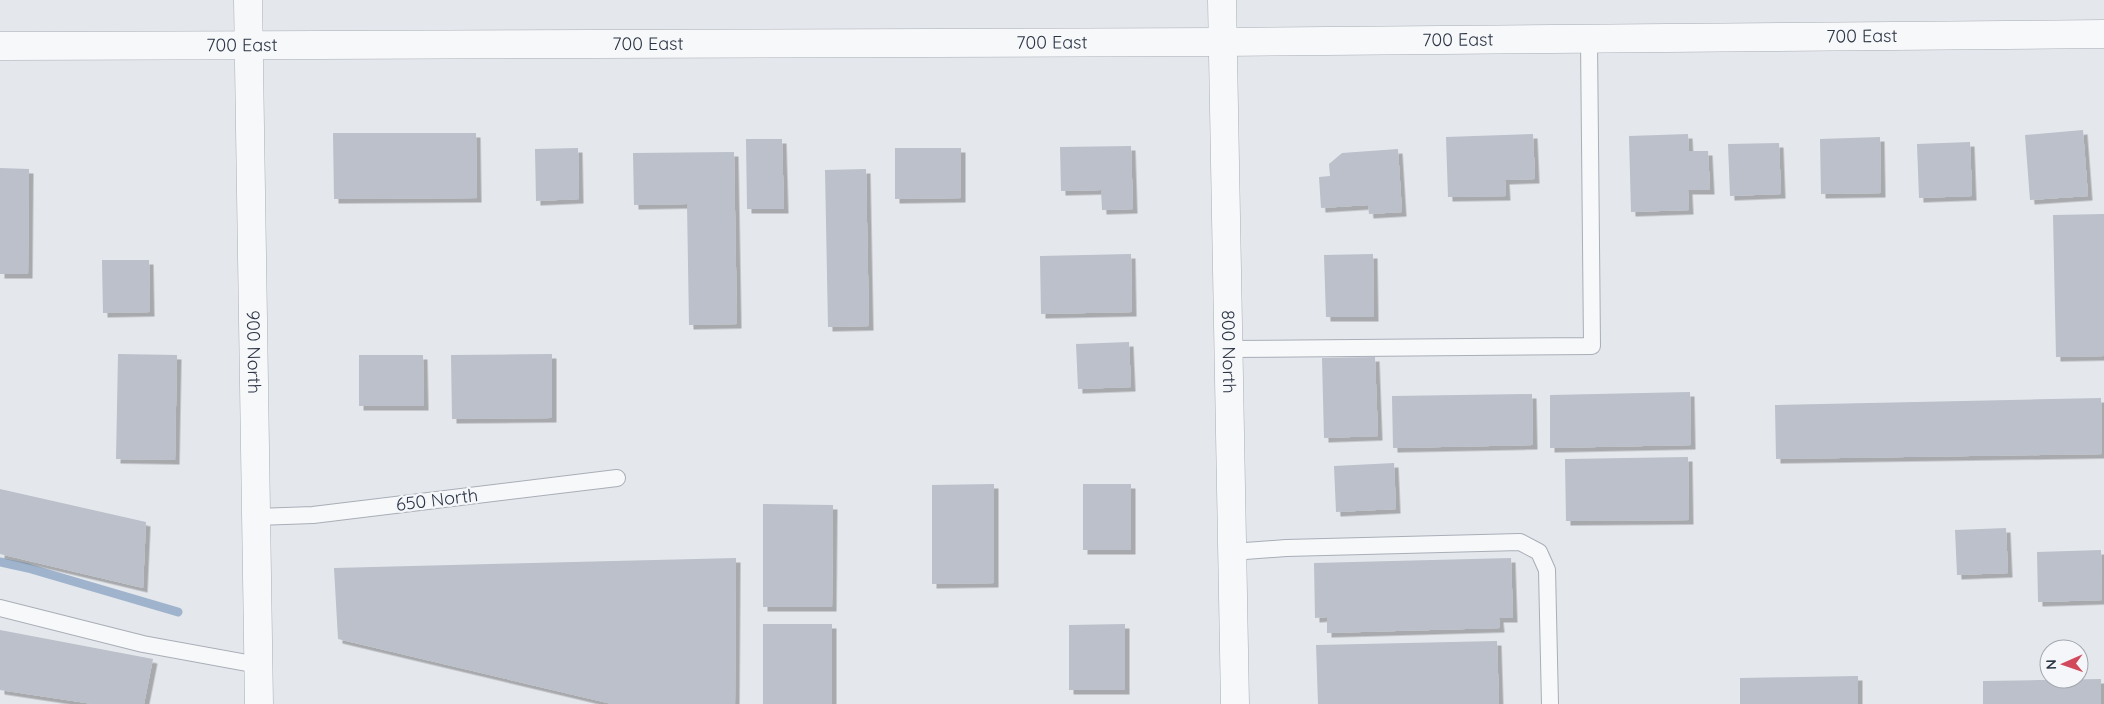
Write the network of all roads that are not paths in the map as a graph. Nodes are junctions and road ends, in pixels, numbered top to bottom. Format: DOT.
graph roads {
  1 [pos="248,0"];
  2 [pos="1222,0"];
  3 [pos="2104,34"];
  4 [pos="1589,40"];
  5 [pos="1222,42"];
  6 [pos="249,45"];
  7 [pos="0,46"];
  8 [pos="1228,349"];
  9 [pos="617,478"];
  10 [pos="256,517"];
  11 [pos="1232,552"];
  12 [pos="0,608"];
  13 [pos="258,665"];
  14 [pos="259,704"];
  15 [pos="1235,704"];
  16 [pos="1550,704"];
  1 -- 6 [label="street, 900 North"];
  2 -- 5 [label="street, 800 North"];
  3 -- 4 [label="street, 700 East"];
  4 -- 5 [label="street, 700 East"];
  4 -- 8 [label="lane"];
  5 -- 6 [label="street, 700 East"];
  5 -- 8 [label="street, 800 North"];
  6 -- 7 [label="street, 700 East"];
  6 -- 10 [label="street, 900 North"];
  8 -- 11 [label="street, 800 North"];
  9 -- 10 [label="lane, 650 North"];
  10 -- 13 [label="street, 900 North"];
  11 -- 15 [label="street, 800 North"];
  11 -- 16 [label="lane"];
  12 -- 13 [label="lane"];
  13 -- 14 [label="street, 900 North"];
}
